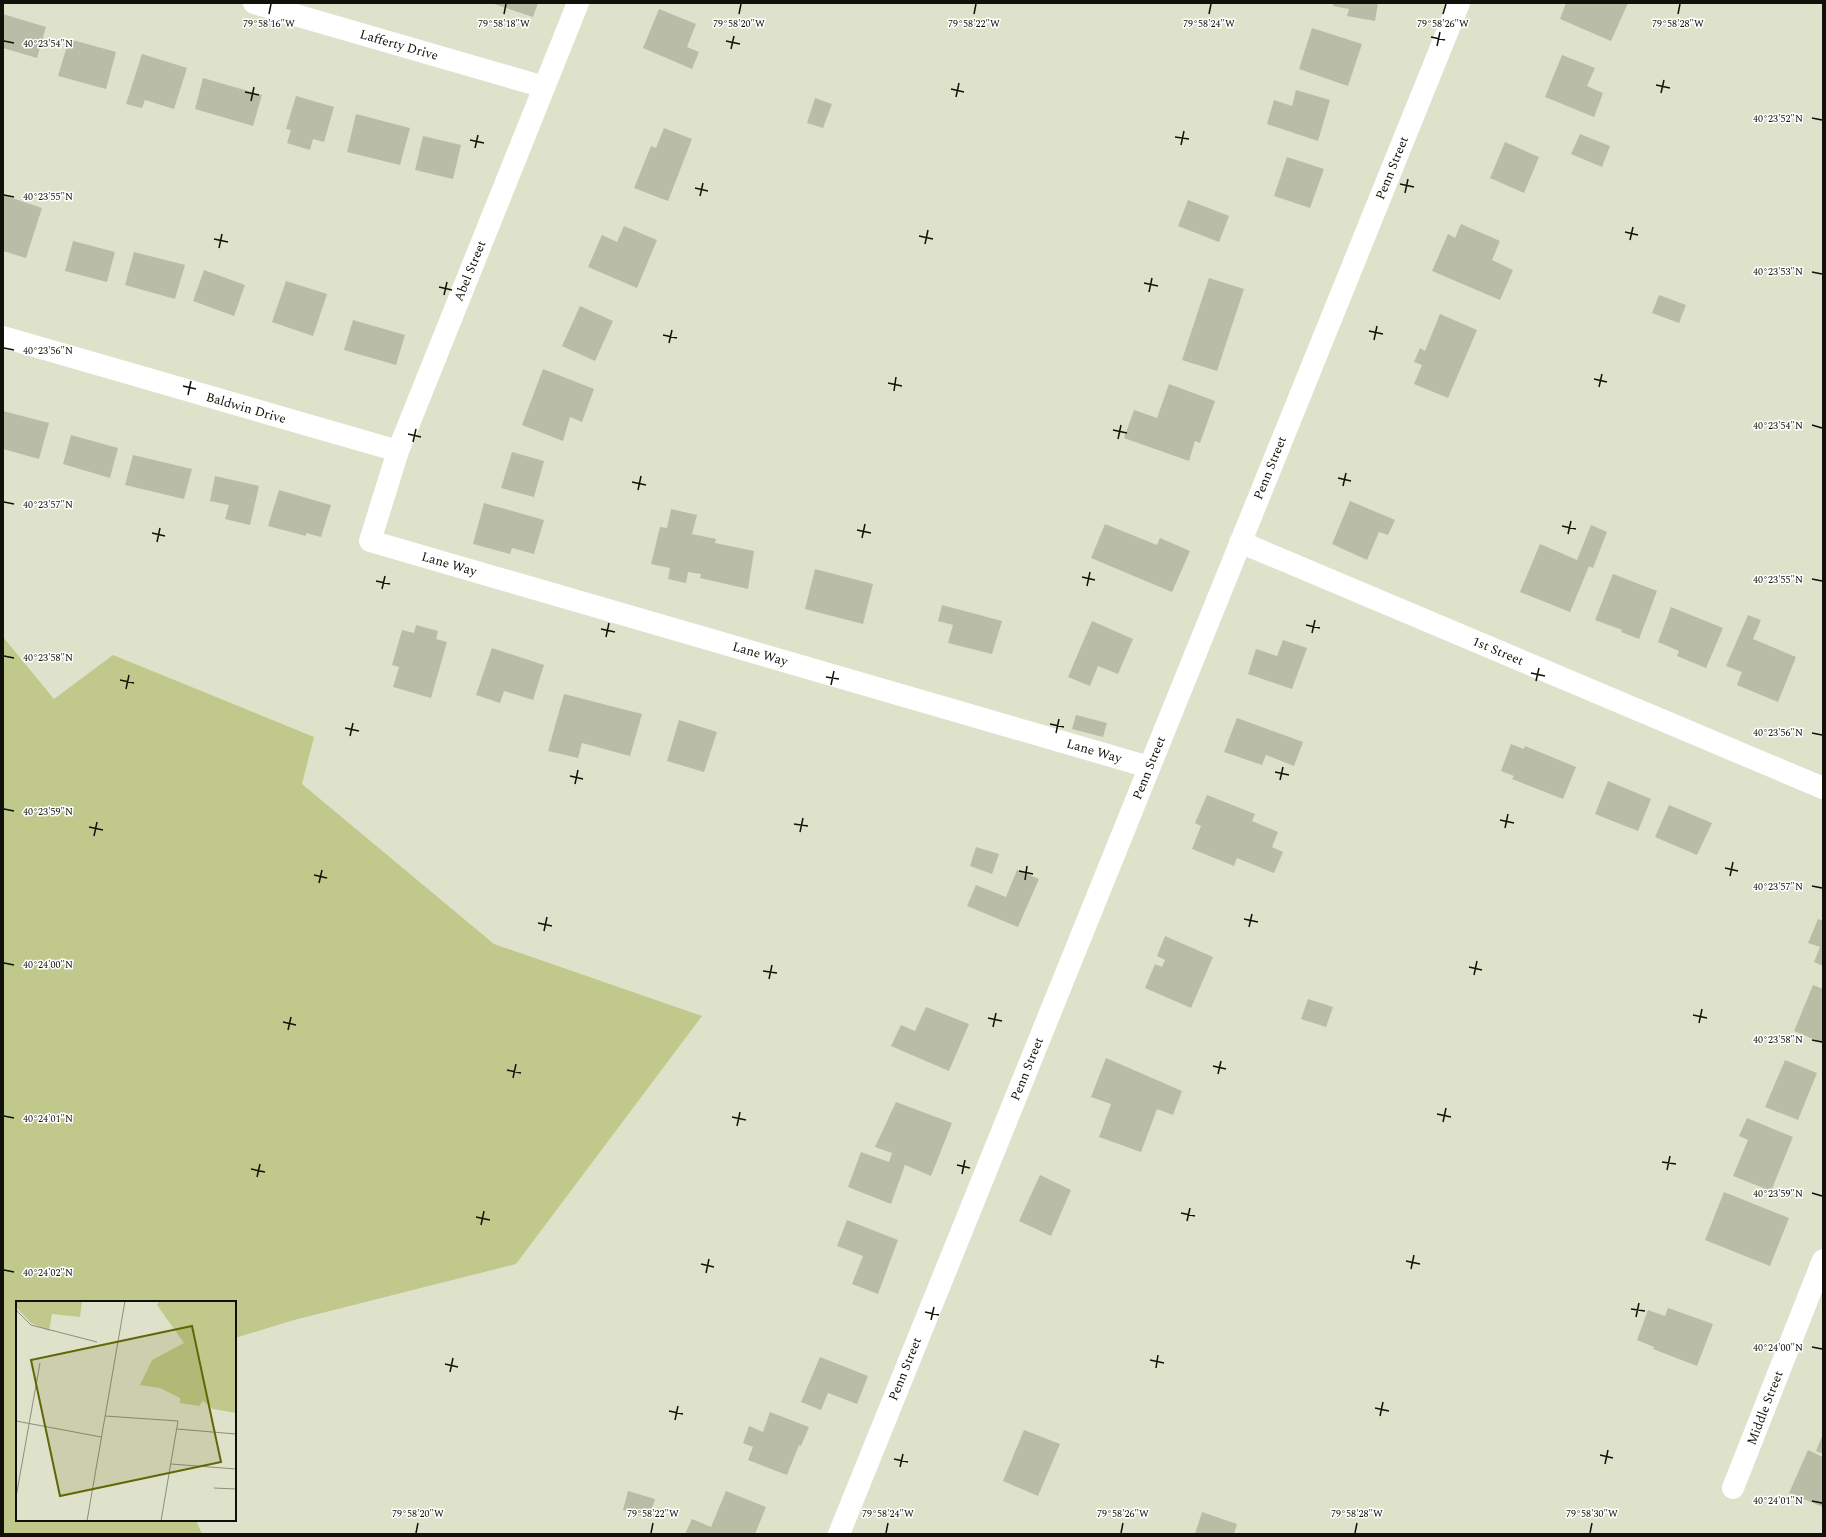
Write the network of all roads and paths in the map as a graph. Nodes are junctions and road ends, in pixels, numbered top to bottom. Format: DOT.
graph roads {
  1 [pos="254,3"];
  2 [pos="578,3"];
  3 [pos="1459,3"];
  4 [pos="544,87"];
  5 [pos="3,337"];
  6 [pos="398,451"];
  7 [pos="370,541"];
  8 [pos="1240,542"];
  9 [pos="1149,767"];
  10 [pos="1823,788"];
  11 [pos="1823,1260"];
  12 [pos="1733,1488"];
  13 [pos="839,1534"];
  1 -- 4 [label="street, Lafferty Drive"];
  2 -- 4 [label="street, Abel Street"];
  3 -- 8 [label="street, Penn Street"];
  4 -- 6 [label="street, Abel Street"];
  5 -- 6 [label="street, Baldwin Drive"];
  6 -- 7 [label="street, Abel Street"];
  7 -- 9 [label="street, Lane Way"];
  8 -- 9 [label="street, Penn Street"];
  8 -- 10 [label="street, 1st Street"];
  9 -- 13 [label="street, Penn Street"];
  11 -- 12 [label="street, Middle Street"];
}
